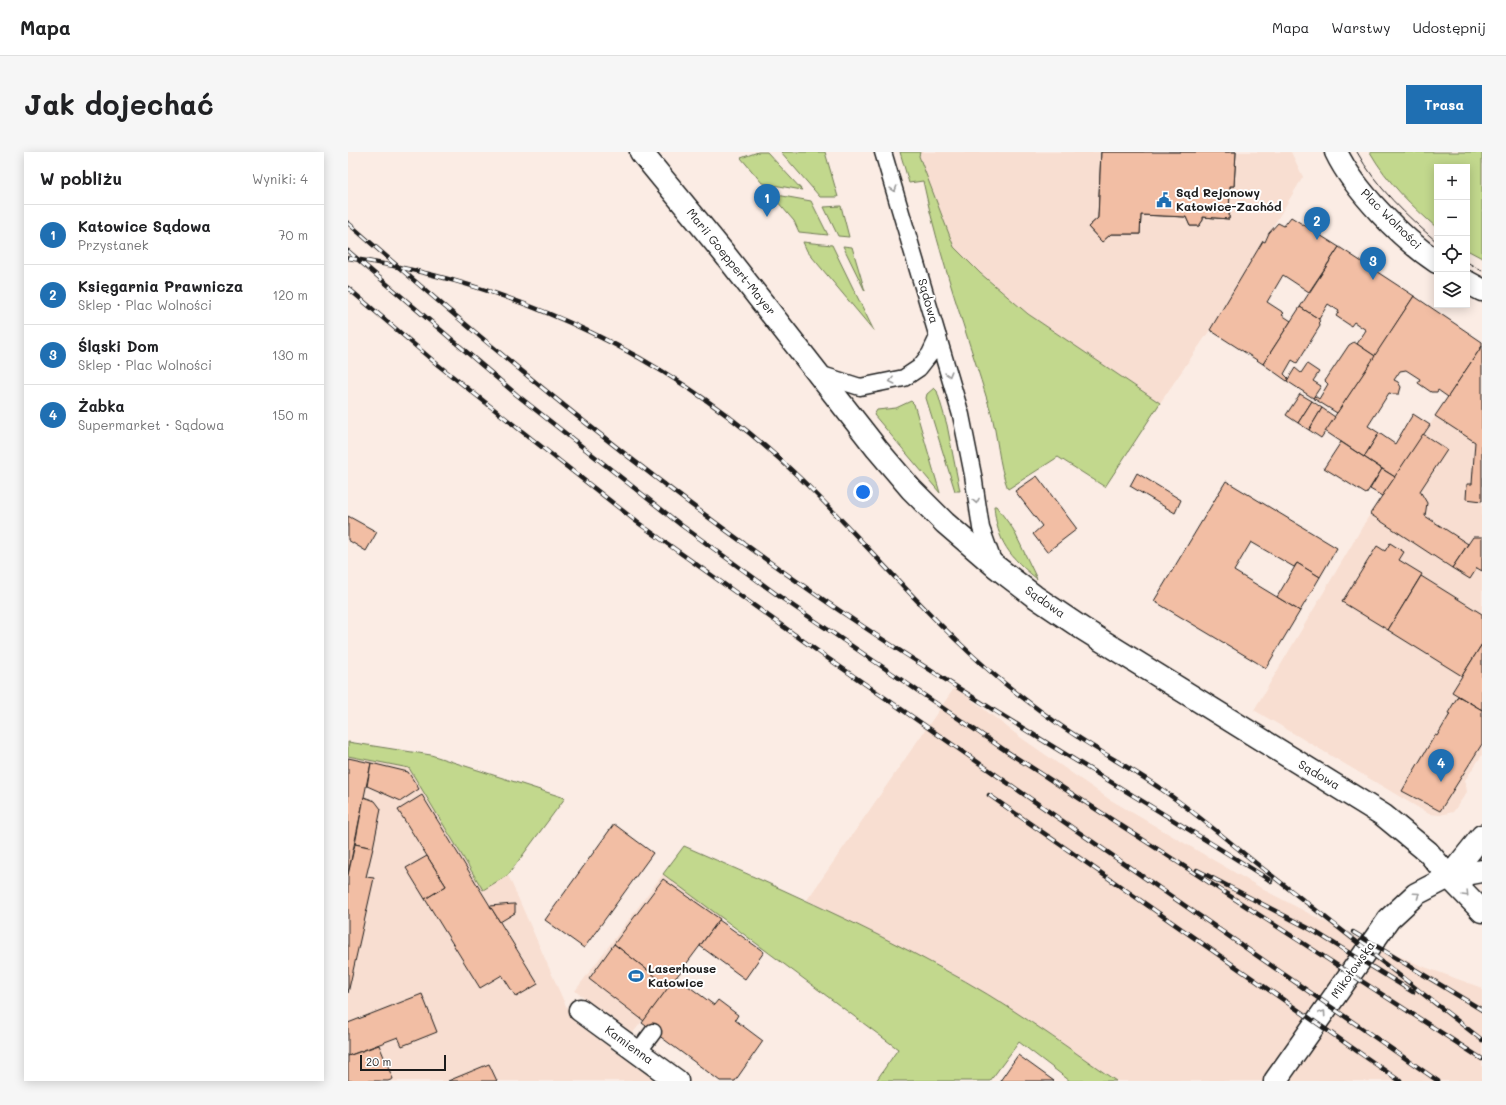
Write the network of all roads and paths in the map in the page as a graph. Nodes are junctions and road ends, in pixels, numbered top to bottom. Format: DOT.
graph roads {
  1 [pos="641,152"];
  2 [pos="883,152"];
  3 [pos="1336,152"];
  4 [pos="1434,260"];
  5 [pos="1470,284"];
  6 [pos="1482,290"];
  7 [pos="938,337"];
  8 [pos="819,374"];
  9 [pos="995,566"];
  10 [pos="1482,836"];
  11 [pos="1482,871"];
  12 [pos="1450,877"];
  13 [pos="1482,911"];
  14 [pos="580,1010"];
  15 [pos="653,1032"];
  16 [pos="638,1052"];
  17 [pos="677,1081"];
  18 [pos="1275,1081"];
  1 -- 8 [label="main road, Marii Goeppert-Mayer"];
  2 -- 7 [label="lane, Sądowa, one-way"];
  3 -- 4 [label="main road, Plac Wolności"];
  5 -- 6 [label="main road"];
  7 -- 8 [label="lane, one-way"];
  7 -- 9 [label="lane, Sądowa, one-way"];
  8 -- 9 [label="main road, Marii Goeppert-Mayer"];
  9 -- 12 [label="main road, Sądowa"];
  10 -- 12 [label="main road"];
  11 -- 12 [label="main road"];
  12 -- 13 [label="main road, Sądowa, one-way"];
  18 -- 12 [label="main road, Mikołowska, one-way"];
  14 -- 16 [label="main road, Kamienna"];
  15 -- 16 [label="lane"];
  16 -- 17 [label="main road, Kamienna"];
}
